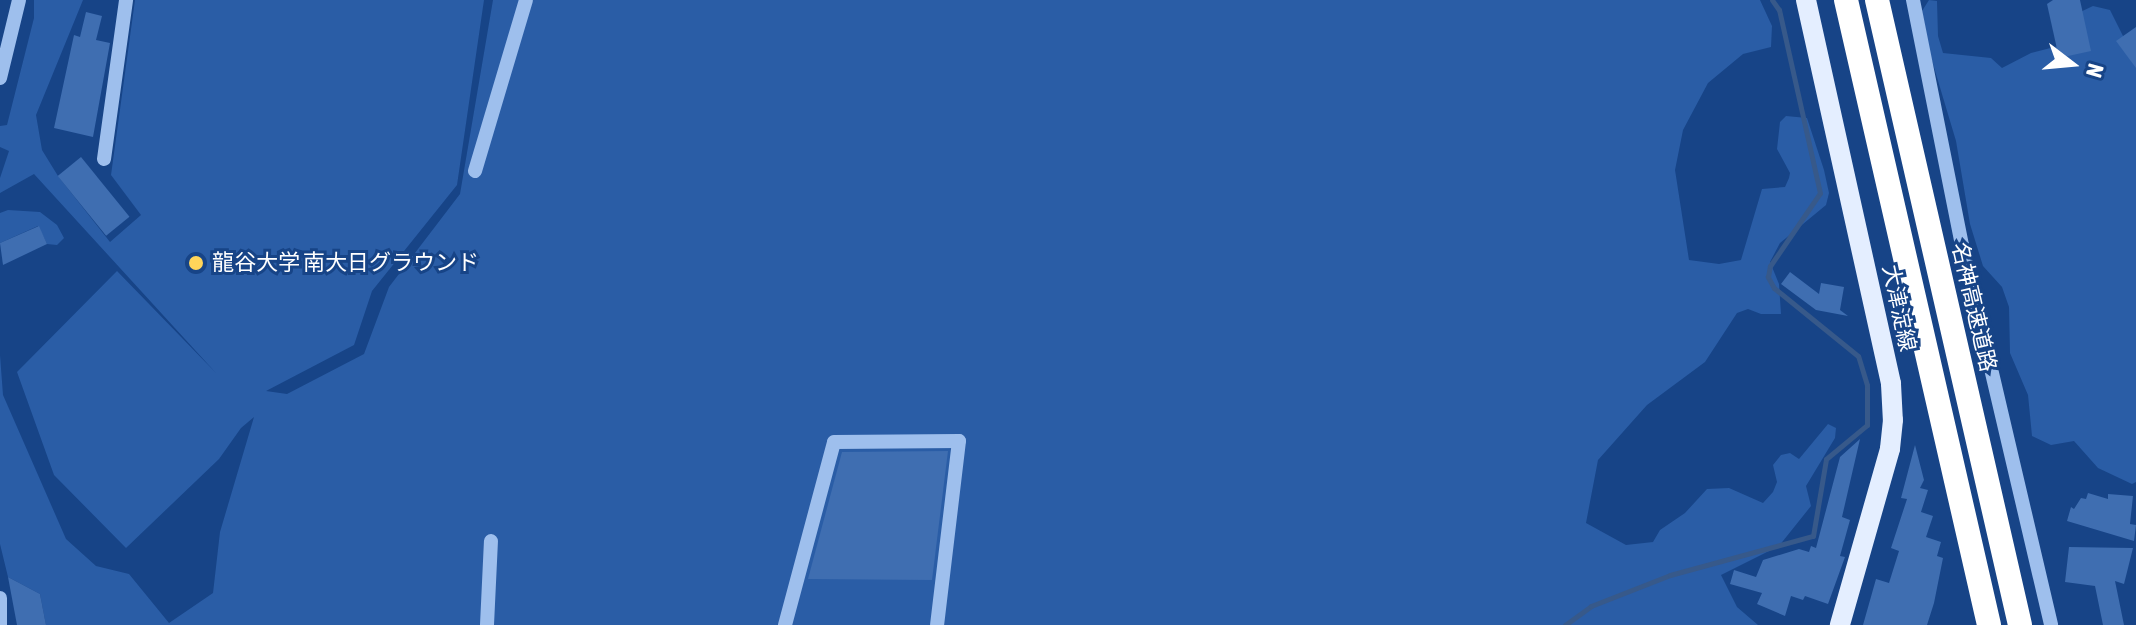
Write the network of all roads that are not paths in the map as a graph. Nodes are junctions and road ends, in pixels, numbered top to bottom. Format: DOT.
graph roads {
  1 [pos="19,0"];
  2 [pos="126,0"];
  3 [pos="526,0"];
  4 [pos="1806,0"];
  5 [pos="1846,0"];
  6 [pos="1877,0"];
  7 [pos="1913,0"];
  8 [pos="0,78"];
  9 [pos="104,159"];
  10 [pos="475,171"];
  11 [pos="491,541"];
  12 [pos="0,598"];
  13 [pos="0,625"];
  14 [pos="487,625"];
  15 [pos="785,625"];
  16 [pos="937,625"];
  17 [pos="1840,625"];
  18 [pos="1989,625"];
  19 [pos="2020,625"];
  20 [pos="2051,625"];
  1 -- 8 [label="street"];
  2 -- 9 [label="street"];
  3 -- 10 [label="street"];
  4 -- 17 [label="main road, 大津淀線"];
  5 -- 18 [label="highway"];
  6 -- 19 [label="highway, 名神高速道路"];
  7 -- 20 [label="street"];
  11 -- 14 [label="street"];
  12 -- 13 [label="street"];
  15 -- 16 [label="street"];
}
